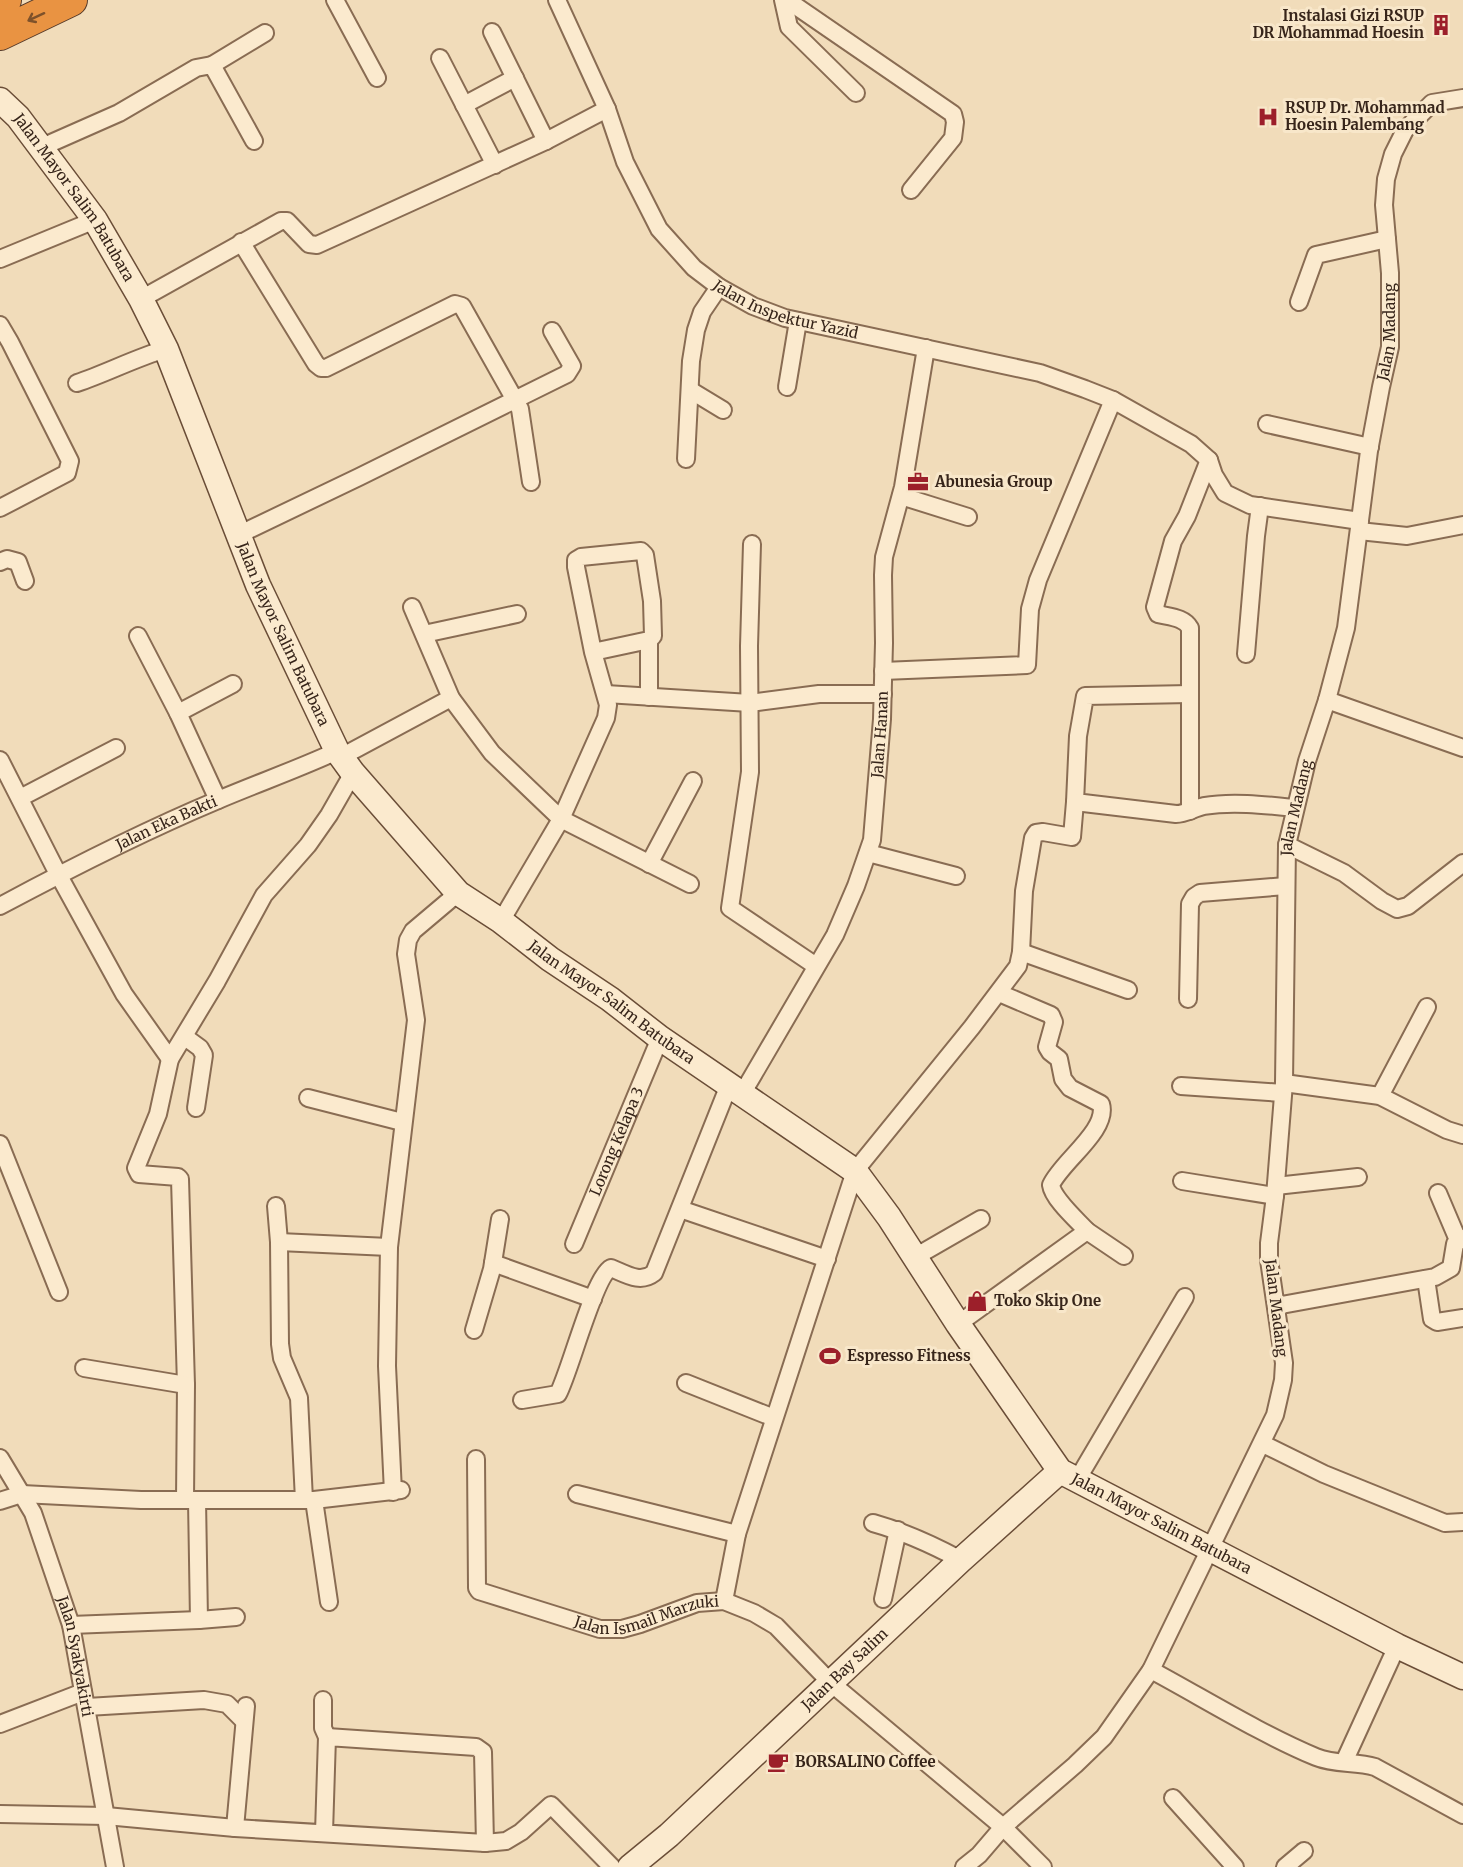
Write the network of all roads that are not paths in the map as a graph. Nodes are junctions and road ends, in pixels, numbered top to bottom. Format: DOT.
graph roads {
  1 [pos="5,0"];
  2 [pos="71,0"];
  3 [pos="335,0"];
  4 [pos="557,0"];
  5 [pos="785,0"];
  6 [pos="0,3"];
  7 [pos="492,32"];
  8 [pos="265,33"];
  9 [pos="0,34"];
  10 [pos="440,58"];
  11 [pos="212,65"];
  12 [pos="377,78"];
  13 [pos="515,78"];
  14 [pos="855,93"];
  15 [pos="1463,98"];
  16 [pos="0,100"];
  17 [pos="464,105"];
  18 [pos="607,109"];
  19 [pos="254,141"];
  20 [pos="546,141"];
  21 [pos="42,147"];
  22 [pos="495,165"];
  23 [pos="911,190"];
  24 [pos="95,220"];
  25 [pos="1387,239"];
  26 [pos="241,242"];
  27 [pos="0,259"];
  28 [pos="719,287"];
  29 [pos="141,299"];
  30 [pos="1299,302"];
  31 [pos="798,321"];
  32 [pos="0,325"];
  33 [pos="552,331"];
  34 [pos="926,348"];
  35 [pos="166,349"];
  36 [pos="77,383"];
  37 [pos="787,387"];
  38 [pos="690,390"];
  39 [pos="515,400"];
  40 [pos="1113,400"];
  41 [pos="723,410"];
  42 [pos="1267,424"];
  43 [pos="1370,447"];
  44 [pos="687,459"];
  45 [pos="1209,460"];
  46 [pos="531,482"];
  47 [pos="901,496"];
  48 [pos="1260,506"];
  49 [pos="0,508"];
  50 [pos="968,517"];
  51 [pos="1463,524"];
  52 [pos="1359,526"];
  53 [pos="238,535"];
  54 [pos="752,544"];
  55 [pos="0,562"];
  56 [pos="25,581"];
  57 [pos="412,606"];
  58 [pos="517,614"];
  59 [pos="424,634"];
  60 [pos="138,636"];
  61 [pos="649,640"];
  62 [pos="593,652"];
  63 [pos="1246,654"];
  64 [pos="883,671"];
  65 [pos="233,684"];
  66 [pos="606,694"];
  67 [pos="883,694"];
  68 [pos="1190,694"];
  69 [pos="650,697"];
  70 [pos="451,698"];
  71 [pos="1327,700"];
  72 [pos="750,703"];
  73 [pos="178,712"];
  74 [pos="116,748"];
  75 [pos="1463,748"];
  76 [pos="0,760"];
  77 [pos="343,760"];
  78 [pos="693,781"];
  79 [pos="20,798"];
  80 [pos="218,800"];
  81 [pos="1075,802"];
  82 [pos="1294,808"];
  83 [pos="1190,811"];
  84 [pos="561,819"];
  85 [pos="1287,846"];
  86 [pos="868,853"];
  87 [pos="1463,863"];
  88 [pos="649,864"];
  89 [pos="58,874"];
  90 [pos="956,876"];
  91 [pos="690,884"];
  92 [pos="1286,886"];
  93 [pos="458,893"];
  94 [pos="0,906"];
  95 [pos="501,921"];
  96 [pos="1021,952"];
  97 [pos="816,966"];
  98 [pos="1128,990"];
  99 [pos="999,993"];
  100 [pos="1188,999"];
  101 [pos="1427,1006"];
  102 [pos="185,1037"];
  103 [pos="660,1038"];
  104 [pos="170,1059"];
  105 [pos="1182,1086"];
  106 [pos="1283,1088"];
  107 [pos="736,1089"];
  108 [pos="1380,1096"];
  109 [pos="308,1098"];
  110 [pos="196,1108"];
  111 [pos="402,1122"];
  112 [pos="1463,1135"];
  113 [pos="0,1144"];
  114 [pos="855,1171"];
  115 [pos="1358,1177"];
  116 [pos="1182,1181"];
  117 [pos="1276,1191"];
  118 [pos="1438,1193"];
  119 [pos="276,1206"];
  120 [pos="680,1209"];
  121 [pos="500,1219"];
  122 [pos="981,1219"];
  123 [pos="1087,1231"];
  124 [pos="1460,1239"];
  125 [pos="279,1242"];
  126 [pos="574,1244"];
  127 [pos="389,1247"];
  128 [pos="1124,1256"];
  129 [pos="915,1257"];
  130 [pos="827,1259"];
  131 [pos="493,1263"];
  132 [pos="1426,1279"];
  133 [pos="59,1292"];
  134 [pos="1185,1297"];
  135 [pos="593,1299"];
  136 [pos="1276,1306"];
  137 [pos="1463,1318"];
  138 [pos="958,1324"];
  139 [pos="474,1330"];
  140 [pos="84,1368"];
  141 [pos="687,1383"];
  142 [pos="186,1386"];
  143 [pos="522,1400"];
  144 [pos="774,1418"];
  145 [pos="1263,1444"];
  146 [pos="0,1458"];
  147 [pos="476,1459"];
  148 [pos="1069,1475"];
  149 [pos="22,1494"];
  150 [pos="577,1494"];
  151 [pos="191,1500"];
  152 [pos="309,1500"];
  153 [pos="0,1501"];
  154 [pos="1463,1522"];
  155 [pos="873,1523"];
  156 [pos="898,1530"];
  157 [pos="737,1534"];
  158 [pos="1210,1548"];
  159 [pos="961,1560"];
  160 [pos="883,1599"];
  161 [pos="723,1601"];
  162 [pos="329,1602"];
  163 [pos="236,1617"];
  164 [pos="199,1620"];
  165 [pos="71,1625"];
  166 [pos="1397,1646"];
  167 [pos="1151,1670"];
  168 [pos="1463,1677"];
  169 [pos="831,1683"];
  170 [pos="85,1699"];
  171 [pos="323,1700"];
  172 [pos="0,1724"];
  173 [pos="327,1737"];
  174 [pos="1344,1762"];
  175 [pos="1173,1798"];
  176 [pos="0,1814"];
  177 [pos="1463,1815"];
  178 [pos="106,1816"];
  179 [pos="1003,1827"];
  180 [pos="235,1828"];
  181 [pos="324,1833"];
  182 [pos="485,1844"];
  183 [pos="1304,1851"];
  184 [pos="978,1861"];
  185 [pos="115,1867"];
  186 [pos="612,1867"];
  187 [pos="630,1867"];
  188 [pos="964,1867"];
  189 [pos="1043,1867"];
  190 [pos="1235,1867"];
  191 [pos="1285,1867"];
  1 -- 6 [label="highway"];
  2 -- 9 [label="highway, one-way"];
  3 -- 12 [label="street"];
  4 -- 18 [label="street, Jalan Inspektur Yazid"];
  5 -- 14 [label="street"];
  5 -- 23 [label="street"];
  7 -- 13 [label="street"];
  8 -- 11 [label="street"];
  10 -- 17 [label="street"];
  11 -- 19 [label="street"];
  11 -- 21 [label="street"];
  13 -- 17 [label="street"];
  13 -- 20 [label="street"];
  15 -- 25 [label="street, Jalan Madang"];
  16 -- 21 [label="street, Jalan Mayor Salim Batubara"];
  17 -- 22 [label="street"];
  18 -- 20 [label="street"];
  18 -- 28 [label="street, Jalan Inspektur Yazid"];
  20 -- 22 [label="street"];
  21 -- 24 [label="street, Jalan Mayor Salim Batubara"];
  22 -- 26 [label="street"];
  24 -- 27 [label="street"];
  24 -- 29 [label="street, Jalan Mayor Salim Batubara"];
  25 -- 30 [label="street"];
  25 -- 43 [label="street, Jalan Madang"];
  26 -- 29 [label="street"];
  26 -- 39 [label="street"];
  28 -- 31 [label="street, Jalan Inspektur Yazid"];
  28 -- 38 [label="street"];
  29 -- 35 [label="street, Jalan Mayor Salim Batubara"];
  31 -- 34 [label="street, Jalan Inspektur Yazid"];
  31 -- 37 [label="street"];
  32 -- 49 [label="street"];
  33 -- 39 [label="street"];
  34 -- 40 [label="street, Jalan Inspektur Yazid"];
  34 -- 47 [label="street, Jalan Hanan"];
  35 -- 36 [label="street"];
  35 -- 53 [label="street, Jalan Mayor Salim Batubara"];
  38 -- 41 [label="street"];
  38 -- 44 [label="street"];
  39 -- 46 [label="street"];
  39 -- 53 [label="street"];
  40 -- 45 [label="street, Jalan Inspektur Yazid"];
  40 -- 64 [label="street"];
  42 -- 43 [label="street"];
  43 -- 52 [label="street, Jalan Madang"];
  45 -- 48 [label="street"];
  45 -- 68 [label="street"];
  47 -- 50 [label="street"];
  47 -- 64 [label="street, Jalan Hanan"];
  48 -- 52 [label="street"];
  48 -- 63 [label="street"];
  51 -- 52 [label="street"];
  52 -- 71 [label="street, Jalan Madang"];
  53 -- 77 [label="street, Jalan Mayor Salim Batubara"];
  54 -- 72 [label="street"];
  55 -- 56 [label="street"];
  57 -- 59 [label="street"];
  58 -- 59 [label="street"];
  59 -- 70 [label="street"];
  60 -- 73 [label="street"];
  61 -- 62 [label="street"];
  61 -- 62 [label="street"];
  61 -- 69 [label="street"];
  62 -- 66 [label="street"];
  64 -- 67 [label="street, Jalan Hanan"];
  65 -- 73 [label="street"];
  66 -- 69 [label="street"];
  66 -- 84 [label="street"];
  67 -- 72 [label="street"];
  67 -- 86 [label="street, Jalan Hanan"];
  68 -- 81 [label="street"];
  68 -- 83 [label="street"];
  69 -- 72 [label="street"];
  70 -- 77 [label="street, Jalan Eka Bakti"];
  70 -- 84 [label="street"];
  71 -- 75 [label="street"];
  71 -- 82 [label="street, Jalan Madang"];
  72 -- 97 [label="street"];
  73 -- 80 [label="street"];
  74 -- 79 [label="street"];
  76 -- 79 [label="street"];
  77 -- 80 [label="street, Jalan Eka Bakti"];
  77 -- 93 [label="street, Jalan Mayor Salim Batubara"];
  77 -- 102 [label="street"];
  78 -- 88 [label="street"];
  79 -- 89 [label="street"];
  80 -- 89 [label="street, Jalan Eka Bakti"];
  81 -- 83 [label="street"];
  81 -- 96 [label="street"];
  82 -- 83 [label="street"];
  82 -- 85 [label="street, Jalan Madang"];
  84 -- 88 [label="street"];
  84 -- 95 [label="street"];
  85 -- 87 [label="street"];
  85 -- 92 [label="street, Jalan Madang"];
  86 -- 90 [label="street"];
  86 -- 97 [label="street, Jalan Hanan"];
  88 -- 91 [label="street"];
  89 -- 94 [label="street, Jalan Eka Bakti"];
  89 -- 104 [label="street"];
  92 -- 100 [label="street"];
  92 -- 106 [label="street, Jalan Madang"];
  93 -- 95 [label="street, Jalan Mayor Salim Batubara"];
  93 -- 111 [label="street"];
  95 -- 103 [label="street, Jalan Mayor Salim Batubara"];
  96 -- 98 [label="street"];
  96 -- 99 [label="street"];
  97 -- 107 [label="street, Jalan Hanan"];
  99 -- 114 [label="street"];
  99 -- 123 [label="street"];
  101 -- 108 [label="street"];
  102 -- 104 [label="street"];
  102 -- 110 [label="street"];
  103 -- 107 [label="street, Jalan Mayor Salim Batubara"];
  103 -- 126 [label="street, Lorong Kelapa 3"];
  104 -- 142 [label="street"];
  105 -- 106 [label="street"];
  106 -- 108 [label="street"];
  106 -- 117 [label="street, Jalan Madang"];
  107 -- 114 [label="street, Jalan Mayor Salim Batubara"];
  107 -- 120 [label="street, Jalan Hanan"];
  108 -- 112 [label="street"];
  109 -- 111 [label="street"];
  111 -- 127 [label="street"];
  113 -- 133 [label="street"];
  114 -- 129 [label="street, Jalan Mayor Salim Batubara"];
  114 -- 130 [label="street"];
  115 -- 117 [label="street"];
  116 -- 117 [label="street"];
  117 -- 136 [label="street, Jalan Madang"];
  118 -- 124 [label="street"];
  119 -- 125 [label="street"];
  120 -- 130 [label="street"];
  120 -- 135 [label="street, Jalan Hanan"];
  121 -- 131 [label="street"];
  122 -- 129 [label="street"];
  123 -- 128 [label="street"];
  123 -- 138 [label="street"];
  124 -- 132 [label="street"];
  125 -- 127 [label="street"];
  125 -- 152 [label="street"];
  127 -- 152 [label="street"];
  129 -- 138 [label="street, Jalan Mayor Salim Batubara"];
  130 -- 144 [label="street"];
  131 -- 135 [label="street"];
  131 -- 139 [label="street"];
  132 -- 136 [label="street"];
  132 -- 137 [label="street"];
  134 -- 148 [label="street"];
  135 -- 143 [label="street"];
  136 -- 145 [label="street, Jalan Madang"];
  138 -- 148 [label="street, Jalan Mayor Salim Batubara"];
  140 -- 142 [label="street"];
  141 -- 144 [label="street"];
  142 -- 151 [label="street"];
  144 -- 157 [label="street"];
  145 -- 154 [label="street"];
  145 -- 158 [label="street, Jalan Madang"];
  146 -- 149 [label="street, Jalan Syakyakirti"];
  147 -- 161 [label="street, Jalan Ismail Marzuki"];
  148 -- 158 [label="street, Jalan Mayor Salim Batubara"];
  148 -- 159 [label="street, Jalan Bay Salim"];
  149 -- 151 [label="street"];
  149 -- 153 [label="street"];
  149 -- 165 [label="street, Jalan Syakyakirti"];
  150 -- 157 [label="street"];
  151 -- 152 [label="street"];
  151 -- 164 [label="street"];
  152 -- 162 [label="street"];
  155 -- 156 [label="street"];
  156 -- 159 [label="street"];
  156 -- 160 [label="street"];
  157 -- 161 [label="street"];
  158 -- 166 [label="street, Jalan Mayor Salim Batubara"];
  158 -- 167 [label="street, Jalan Madang"];
  159 -- 169 [label="street, Jalan Bay Salim"];
  161 -- 169 [label="street, Jalan Ismail Marzuki"];
  163 -- 164 [label="street"];
  164 -- 165 [label="street"];
  165 -- 170 [label="street, Jalan Syakyakirti"];
  166 -- 168 [label="street, Jalan Mayor Salim Batubara"];
  166 -- 174 [label="street"];
  167 -- 174 [label="street"];
  167 -- 179 [label="street, Jalan Madang"];
  169 -- 179 [label="street, Jalan Ismail Marzuki"];
  169 -- 187 [label="street, Jalan Bay Salim"];
  170 -- 172 [label="street"];
  170 -- 178 [label="street, Jalan Syakyakirti"];
  170 -- 180 [label="street"];
  171 -- 173 [label="street"];
  173 -- 181 [label="street"];
  173 -- 182 [label="street"];
  174 -- 177 [label="street"];
  175 -- 190 [label="street"];
  176 -- 178 [label="street"];
  178 -- 180 [label="street"];
  178 -- 185 [label="street, Jalan Syakyakirti"];
  179 -- 184 [label="street, Jalan Madang"];
  179 -- 189 [label="street, Jalan Ismail Marzuki"];
  180 -- 181 [label="street"];
  181 -- 182 [label="street"];
  182 -- 186 [label="street"];
  183 -- 191 [label="street"];
  184 -- 188 [label="street, Jalan Madang"];
}
